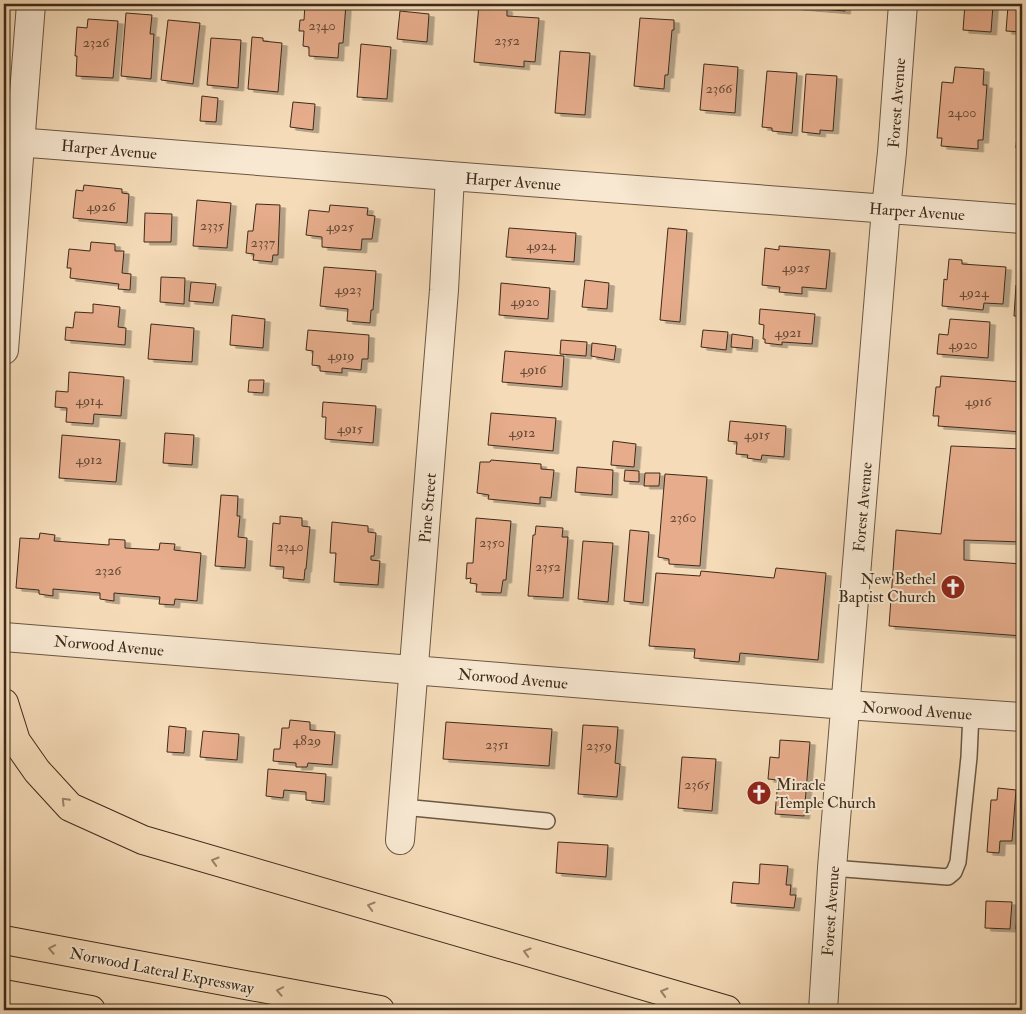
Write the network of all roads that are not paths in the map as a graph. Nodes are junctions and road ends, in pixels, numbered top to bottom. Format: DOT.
graph roads {
  1 [pos="31,4"];
  2 [pos="903,4"];
  3 [pos="12,141"];
  4 [pos="450,176"];
  5 [pos="886,209"];
  6 [pos="1022,219"];
  7 [pos="4,350"];
  8 [pos="4,637"];
  9 [pos="414,670"];
  10 [pos="4,703"];
  11 [pos="846,705"];
  12 [pos="971,713"];
  13 [pos="1022,717"];
  14 [pos="403,807"];
  15 [pos="547,821"];
  16 [pos="400,840"];
  17 [pos="832,868"];
  18 [pos="4,940"];
  19 [pos="4,994"];
  20 [pos="91,1010"];
  21 [pos="380,1010"];
  22 [pos="727,1010"];
  23 [pos="823,1010"];
  1 -- 3 [label="street"];
  2 -- 5 [label="street, Forest Avenue"];
  3 -- 4 [label="street, Harper Avenue"];
  3 -- 7 [label="street"];
  4 -- 5 [label="street, Harper Avenue"];
  4 -- 9 [label="street, Pine Street"];
  5 -- 6 [label="street, Harper Avenue"];
  5 -- 11 [label="street, Forest Avenue"];
  8 -- 9 [label="street, Norwood Avenue"];
  9 -- 11 [label="street, Norwood Avenue"];
  9 -- 14 [label="street, Pine Street"];
  22 -- 10 [label="highway, one-way"];
  11 -- 12 [label="street, Norwood Avenue"];
  11 -- 17 [label="street, Forest Avenue"];
  12 -- 13 [label="street, Norwood Avenue"];
  12 -- 17 [label="lane"];
  14 -- 15 [label="lane"];
  14 -- 16 [label="street, Pine Street"];
  17 -- 23 [label="street, Forest Avenue"];
  21 -- 18 [label="highway, Norwood Lateral Expressway, one-way"];
  19 -- 20 [label="highway"];
}
